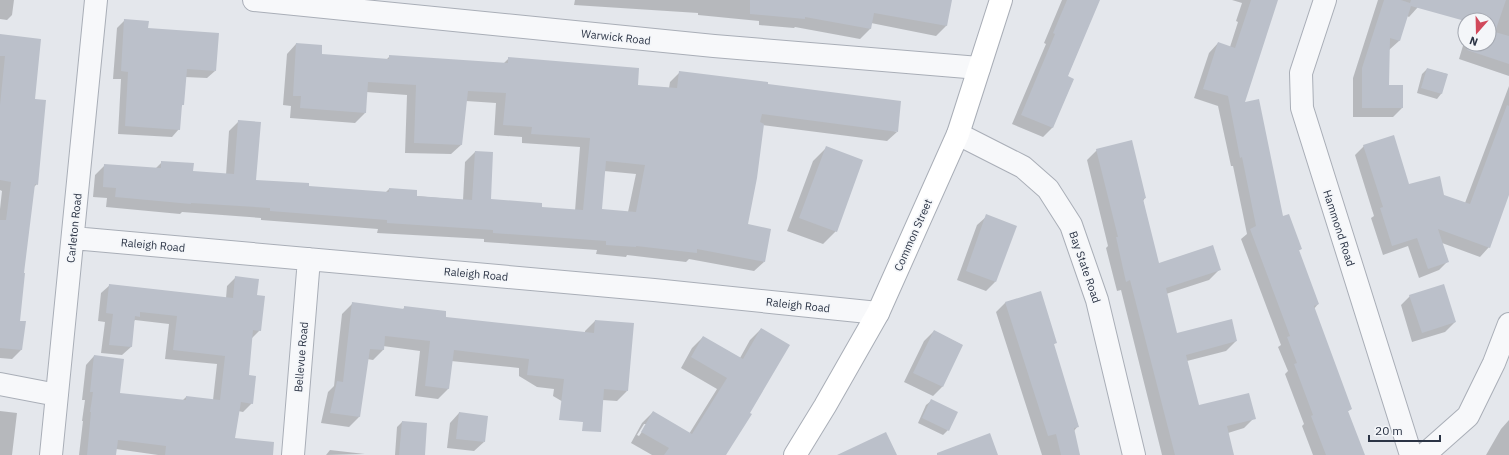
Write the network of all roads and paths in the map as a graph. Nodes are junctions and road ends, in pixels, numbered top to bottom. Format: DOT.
graph roads {
  1 [pos="96,0"];
  2 [pos="254,0"];
  3 [pos="1001,0"];
  4 [pos="1325,0"];
  5 [pos="979,68"];
  6 [pos="958,134"];
  7 [pos="73,238"];
  8 [pos="309,259"];
  9 [pos="878,313"];
  10 [pos="1509,324"];
  11 [pos="0,384"];
  12 [pos="57,395"];
  13 [pos="52,455"];
  14 [pos="293,455"];
  15 [pos="795,455"];
  16 [pos="1134,455"];
  17 [pos="1411,455"];
  18 [pos="1424,455"];
  1 -- 7 [label="street, Carleton Road"];
  2 -- 5 [label="street, Warwick Road"];
  3 -- 5 [label="main road, Common Street"];
  4 -- 17 [label="street, Hammond Road"];
  5 -- 6 [label="main road, Common Street"];
  6 -- 9 [label="main road, Common Street"];
  6 -- 16 [label="street, Bay State Road"];
  7 -- 8 [label="street, Raleigh Road"];
  7 -- 12 [label="street, Carleton Road"];
  8 -- 9 [label="street, Raleigh Road"];
  8 -- 14 [label="street, Bellevue Road"];
  9 -- 15 [label="main road, Common Street"];
  10 -- 18 [label="street"];
  11 -- 12 [label="street"];
  12 -- 13 [label="street, Carleton Road"];
}
